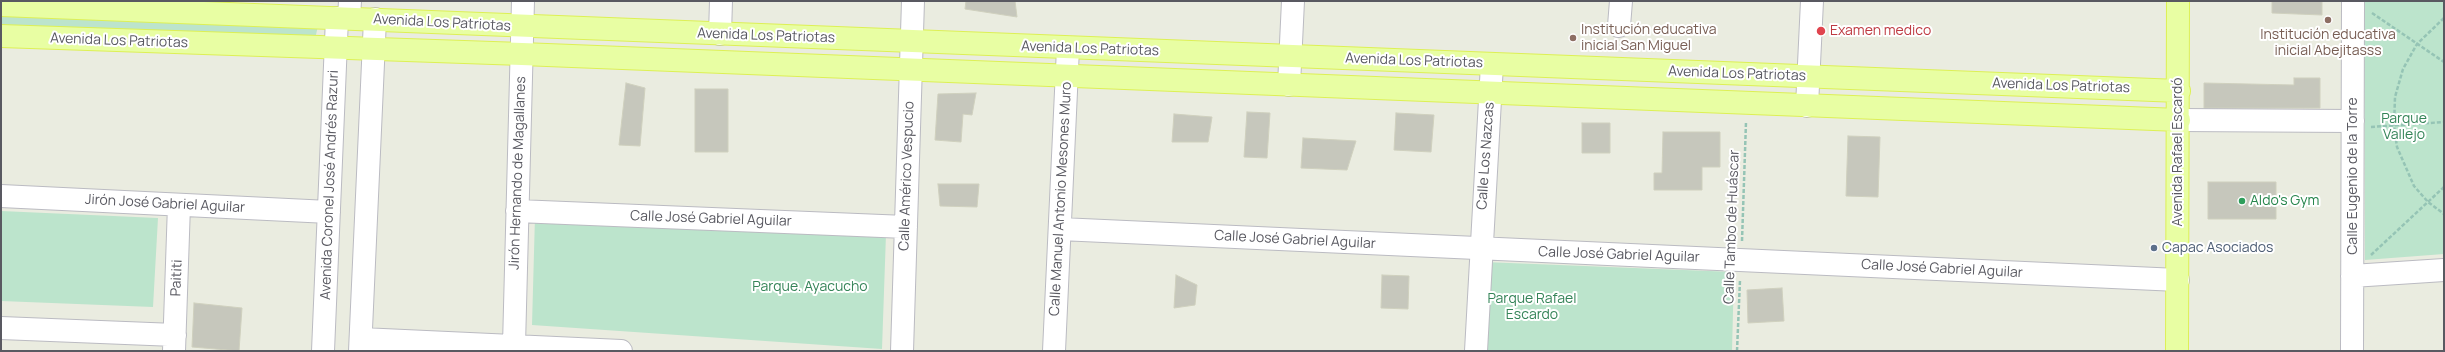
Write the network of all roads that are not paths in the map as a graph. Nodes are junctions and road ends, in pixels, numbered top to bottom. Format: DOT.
graph roads {
  1 [pos="523,1"];
  2 [pos="721,1"];
  3 [pos="913,1"];
  4 [pos="1293,1"];
  5 [pos="1621,1"];
  6 [pos="1812,1"];
  7 [pos="2178,1"];
  8 [pos="1,5"];
  9 [pos="2362,6"];
  10 [pos="345,12"];
  11 [pos="375,19"];
  12 [pos="522,26"];
  13 [pos="1619,26"];
  14 [pos="720,34"];
  15 [pos="1,36"];
  16 [pos="912,41"];
  17 [pos="336,48"];
  18 [pos="1068,48"];
  19 [pos="374,50"];
  20 [pos="522,54"];
  21 [pos="1290,57"];
  22 [pos="1492,64"];
  23 [pos="911,70"];
  24 [pos="1067,76"];
  25 [pos="1808,76"];
  26 [pos="1289,85"];
  27 [pos="2179,91"];
  28 [pos="1490,93"];
  29 [pos="1807,106"];
  30 [pos="2179,120"];
  31 [pos="2359,124"];
  32 [pos="1,196"];
  33 [pos="179,205"];
  34 [pos="517,211"];
  35 [pos="329,212"];
  36 [pos="906,227"];
  37 [pos="1060,229"];
  38 [pos="1480,248"];
  39 [pos="2444,270"];
  40 [pos="2352,276"];
  41 [pos="2178,280"];
  42 [pos="1,328"];
  43 [pos="174,343"];
  44 [pos="360,345"];
  45 [pos="514,345"];
  46 [pos="323,351"];
  47 [pos="620,351"];
  48 [pos="902,351"];
  49 [pos="1054,351"];
  50 [pos="1476,351"];
  51 [pos="2178,351"];
  52 [pos="2352,351"];
  1 -- 12 [label="street, Jirón Hernando de Magallanes"];
  2 -- 14 [label="street"];
  3 -- 16 [label="street, Calle Américo Vespucio"];
  4 -- 21 [label="street"];
  5 -- 13 [label="street"];
  6 -- 25 [label="street"];
  7 -- 27 [label="main road, Avenida Rafael Escardó"];
  8 -- 10 [label="main road, Avenida Los Patriotas"];
  9 -- 31 [label="street, Calle Eugenio de la Torre"];
  10 -- 11 [label="main road, Avenida Los Patriotas"];
  10 -- 17 [label="street, Avenida Coronel José Andrés Razuri"];
  11 -- 12 [label="main road, Avenida Los Patriotas"];
  11 -- 19 [label="street"];
  12 -- 14 [label="main road, Avenida Los Patriotas"];
  12 -- 20 [label="street, Jirón Hernando de Magallanes"];
  14 -- 16 [label="main road, Avenida Los Patriotas"];
  15 -- 17 [label="main road, Avenida Los Patriotas"];
  16 -- 18 [label="main road, Avenida Los Patriotas"];
  16 -- 23 [label="street, Calle Américo Vespucio"];
  17 -- 19 [label="main road, Avenida Los Patriotas"];
  17 -- 35 [label="street, Avenida Coronel José Andrés Razuri"];
  18 -- 21 [label="main road, Avenida Los Patriotas"];
  18 -- 24 [label="street, Calle Manuel Antonio Mesones Muro"];
  19 -- 20 [label="main road, Avenida Los Patriotas"];
  19 -- 44 [label="street"];
  20 -- 23 [label="main road, Avenida Los Patriotas"];
  20 -- 34 [label="street, Jirón Hernando de Magallanes"];
  21 -- 22 [label="main road, Avenida Los Patriotas"];
  21 -- 26 [label="street"];
  22 -- 25 [label="main road, Avenida Los Patriotas"];
  22 -- 28 [label="street, Calle Los Nazcas"];
  23 -- 24 [label="main road, Avenida Los Patriotas"];
  23 -- 36 [label="street, Calle Américo Vespucio"];
  24 -- 26 [label="main road, Avenida Los Patriotas"];
  24 -- 37 [label="street, Calle Manuel Antonio Mesones Muro"];
  25 -- 27 [label="main road, Avenida Los Patriotas"];
  25 -- 29 [label="street"];
  26 -- 28 [label="main road, Avenida Los Patriotas"];
  27 -- 30 [label="main road, Avenida Rafael Escardó"];
  28 -- 29 [label="main road, Avenida Los Patriotas"];
  28 -- 38 [label="street, Calle Los Nazcas"];
  29 -- 30 [label="main road, Avenida Los Patriotas"];
  30 -- 31 [label="street"];
  30 -- 41 [label="main road, Avenida Rafael Escardó"];
  31 -- 40 [label="street, Calle Eugenio de la Torre"];
  32 -- 33 [label="street, Jirón José Gabriel Aguilar"];
  33 -- 35 [label="street, Jirón José Gabriel Aguilar"];
  33 -- 43 [label="street, Paititi"];
  34 -- 36 [label="street, Calle José Gabriel Aguilar"];
  34 -- 45 [label="street, Jirón Hernando de Magallanes"];
  35 -- 46 [label="street, Avenida Coronel José Andrés Razuri"];
  36 -- 48 [label="street, Calle Américo Vespucio"];
  37 -- 38 [label="street, Calle José Gabriel Aguilar"];
  37 -- 49 [label="street, Calle Manuel Antonio Mesones Muro"];
  38 -- 41 [label="street, Calle José Gabriel Aguilar"];
  38 -- 50 [label="street, Calle Los Nazcas"];
  39 -- 40 [label="street"];
  40 -- 52 [label="street, Calle Eugenio de la Torre"];
  41 -- 51 [label="main road, Avenida Rafael Escardó"];
  42 -- 43 [label="street"];
  44 -- 45 [label="street"];
  45 -- 47 [label="street"];
}
